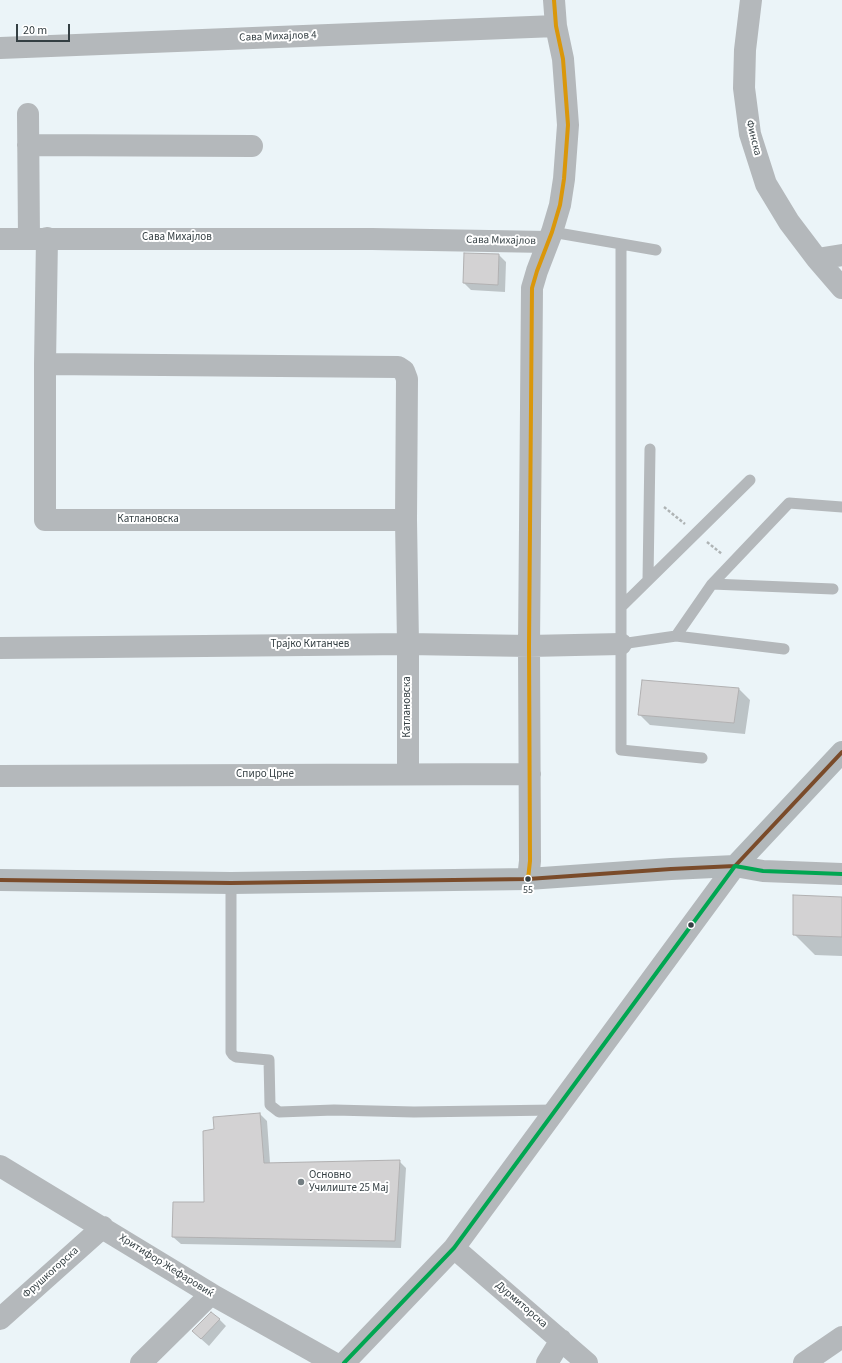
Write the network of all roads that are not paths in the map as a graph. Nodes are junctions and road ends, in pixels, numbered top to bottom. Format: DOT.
graph roads {
  1 [pos="554,0"];
  2 [pos="751,0"];
  3 [pos="556,26"];
  4 [pos="0,48"];
  5 [pos="28,114"];
  6 [pos="28,145"];
  7 [pos="252,146"];
  8 [pos="550,237"];
  9 [pos="0,239"];
  10 [pos="38,239"];
  11 [pos="621,244"];
  12 [pos="656,250"];
  13 [pos="842,255"];
  14 [pos="817,259"];
  15 [pos="842,288"];
  16 [pos="45,364"];
  17 [pos="650,449"];
  18 [pos="750,480"];
  19 [pos="842,507"];
  20 [pos="406,520"];
  21 [pos="648,580"];
  22 [pos="712,584"];
  23 [pos="833,589"];
  24 [pos="621,607"];
  25 [pos="676,636"];
  26 [pos="408,644"];
  27 [pos="621,644"];
  28 [pos="529,646"];
  29 [pos="0,648"];
  30 [pos="784,649"];
  31 [pos="842,752"];
  32 [pos="702,758"];
  33 [pos="834,764"];
  34 [pos="408,774"];
  35 [pos="530,774"];
  36 [pos="0,776"];
  37 [pos="735,866"];
  38 [pos="842,874"];
  39 [pos="528,879"];
  40 [pos="0,880"];
  41 [pos="231,883"];
  42 [pos="555,1110"];
  43 [pos="0,1166"];
  44 [pos="102,1227"];
  45 [pos="454,1248"];
  46 [pos="211,1294"];
  47 [pos="0,1319"];
  48 [pos="842,1337"];
  49 [pos="561,1340"];
  50 [pos="141,1363"];
  51 [pos="334,1363"];
  52 [pos="344,1363"];
  53 [pos="547,1363"];
  54 [pos="587,1363"];
  55 [pos="804,1363"];
  1 -- 3 [label="street"];
  2 -- 14 [label="street, Финска"];
  3 -- 4 [label="street, Сава Михајлов 4"];
  3 -- 8 [label="street"];
  5 -- 6 [label="street"];
  6 -- 7 [label="street"];
  6 -- 10 [label="street"];
  8 -- 10 [label="street, Сава Михајлов"];
  8 -- 11 [label="lane"];
  8 -- 28 [label="street, Сава Михајлов"];
  9 -- 10 [label="street, Сава Михајлов"];
  10 -- 16 [label="street, Катлановска"];
  11 -- 12 [label="lane"];
  11 -- 24 [label="lane"];
  13 -- 14 [label="street"];
  14 -- 15 [label="street, Финска"];
  16 -- 20 [label="street, Катлановска"];
  16 -- 20 [label="street, Катлановска"];
  17 -- 21 [label="lane"];
  18 -- 21 [label="lane"];
  19 -- 22 [label="lane"];
  20 -- 26 [label="street, Катлановска"];
  21 -- 24 [label="lane"];
  22 -- 23 [label="lane"];
  22 -- 25 [label="lane"];
  24 -- 27 [label="lane"];
  25 -- 27 [label="lane"];
  25 -- 30 [label="lane"];
  26 -- 28 [label="street, Трајко Китанчев"];
  26 -- 29 [label="street, Трајко Китанчев"];
  26 -- 34 [label="street, Катлановска"];
  27 -- 28 [label="street, Трајко Китанчев"];
  27 -- 32 [label="lane"];
  28 -- 35 [label="street, Сава Михајлов"];
  31 -- 33 [label="main road"];
  33 -- 37 [label="main road"];
  34 -- 35 [label="street, Спиро Црне"];
  34 -- 36 [label="street, Спиро Црне"];
  35 -- 39 [label="street, Сава Михајлов"];
  37 -- 38 [label="street"];
  37 -- 39 [label="main road"];
  37 -- 42 [label="street"];
  39 -- 41 [label="main road"];
  40 -- 41 [label="main road"];
  41 -- 42 [label="lane"];
  42 -- 45 [label="street"];
  43 -- 44 [label="street, Хритифор Жефаровиќ"];
  44 -- 46 [label="street, Хритифор Жефаровиќ"];
  44 -- 47 [label="street, Фрушкогорска"];
  45 -- 49 [label="street, Дурмиторска"];
  45 -- 52 [label="street"];
  46 -- 50 [label="street"];
  46 -- 51 [label="street, Хритифор Жефаровиќ"];
  48 -- 55 [label="street"];
  49 -- 53 [label="street"];
  49 -- 54 [label="street, Дурмиторска"];
}
